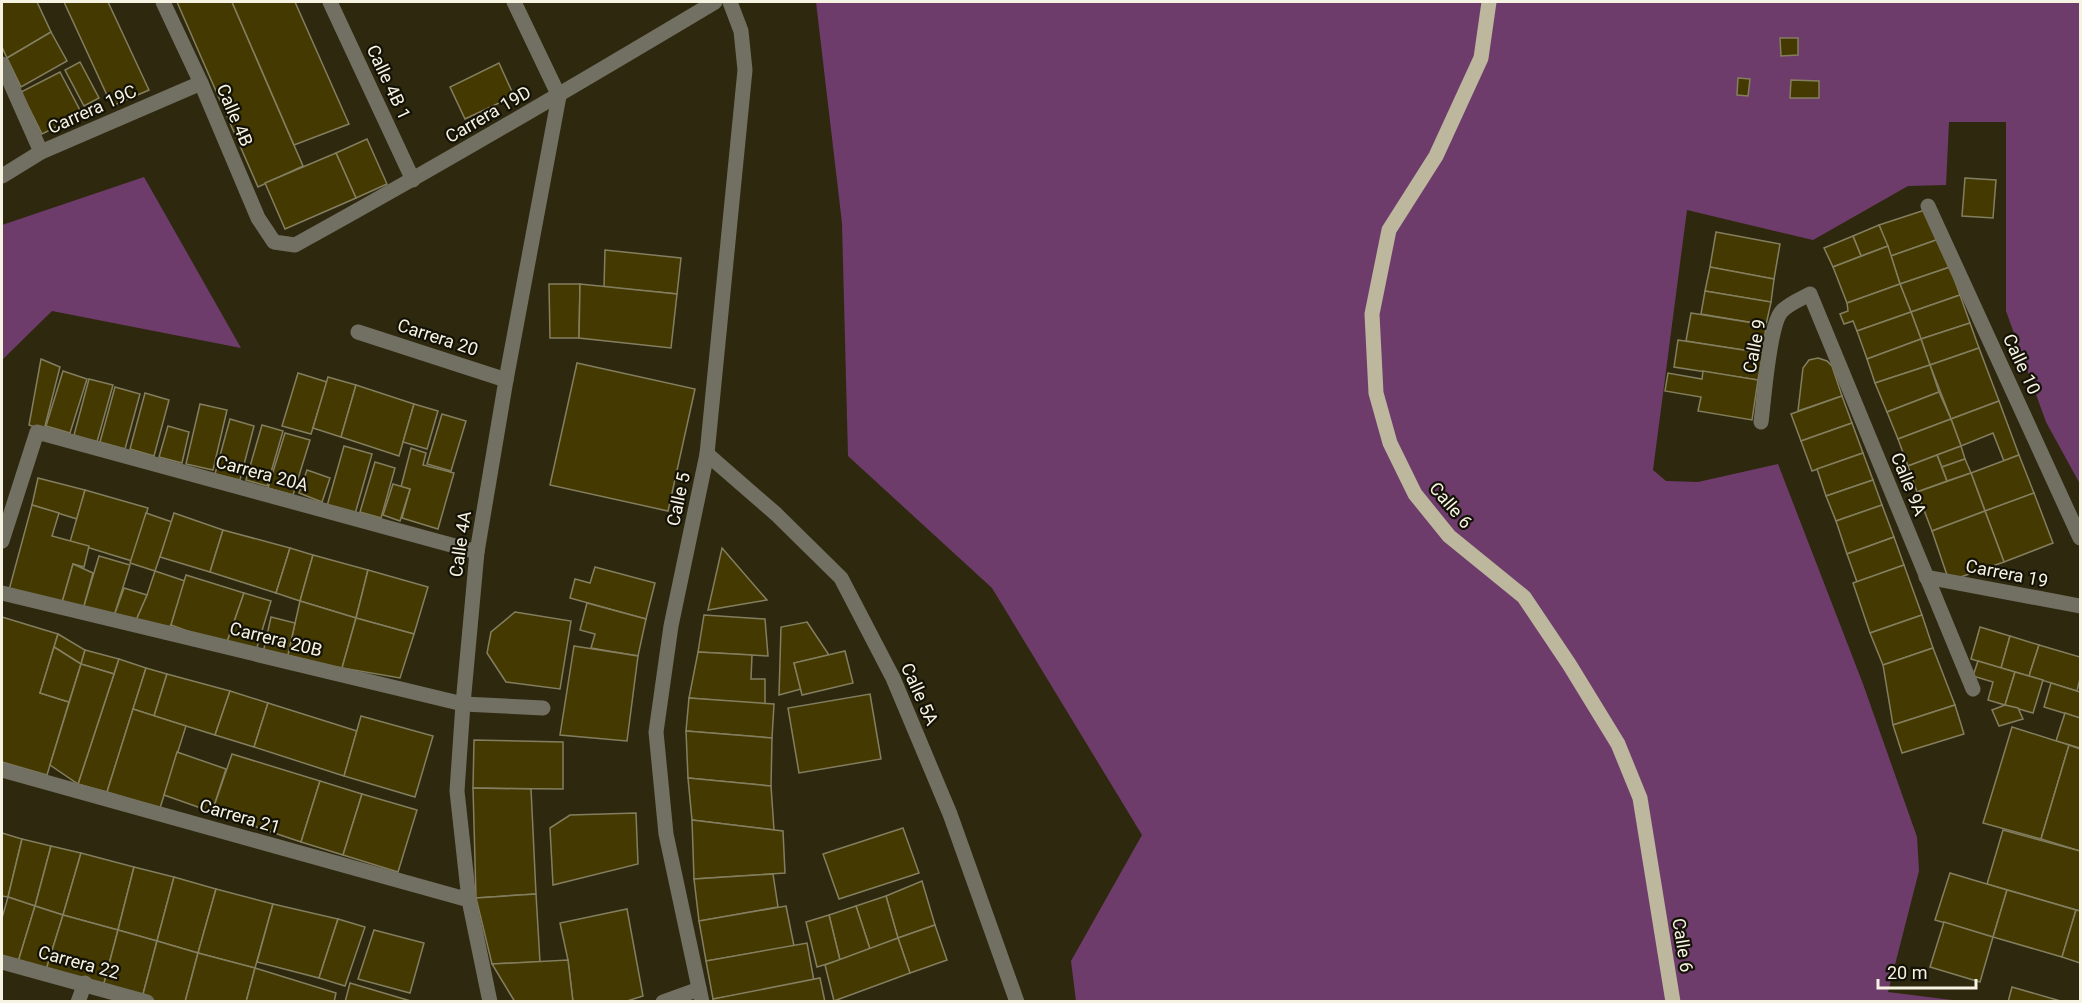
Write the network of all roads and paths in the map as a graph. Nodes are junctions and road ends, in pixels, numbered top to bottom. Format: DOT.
graph roads {
  1 [pos="163,2"];
  2 [pos="330,2"];
  3 [pos="514,2"];
  4 [pos="715,2"];
  5 [pos="730,2"];
  6 [pos="1489,2"];
  7 [pos="2,64"];
  8 [pos="201,83"];
  9 [pos="559,96"];
  10 [pos="41,152"];
  11 [pos="2,176"];
  12 [pos="413,180"];
  13 [pos="1928,206"];
  14 [pos="274,242"];
  15 [pos="1810,294"];
  16 [pos="358,332"];
  17 [pos="506,380"];
  18 [pos="1761,422"];
  19 [pos="707,454"];
  20 [pos="2080,538"];
  21 [pos="2,541"];
  22 [pos="477,552"];
  23 [pos="1926,577"];
  24 [pos="2,593"];
  25 [pos="2080,606"];
  26 [pos="1972,689"];
  27 [pos="462,705"];
  28 [pos="543,708"];
  29 [pos="2,770"];
  30 [pos="469,900"];
  31 [pos="2,962"];
  32 [pos="85,983"];
  33 [pos="700,995"];
  34 [pos="78,1002"];
  35 [pos="147,1002"];
  36 [pos="490,1002"];
  37 [pos="663,1002"];
  38 [pos="1017,1002"];
  39 [pos="1673,1002"];
  1 -- 8 [label="street, Calle 4B"];
  2 -- 12 [label="street, Calle 4B 1"];
  3 -- 9 [label="street"];
  4 -- 9 [label="street, Carrera 19D"];
  5 -- 19 [label="street, Calle 5"];
  6 -- 39 [label="main road, Calle 6"];
  7 -- 10 [label="street"];
  8 -- 10 [label="street, Carrera 19C"];
  8 -- 14 [label="street, Calle 4B"];
  9 -- 12 [label="street, Carrera 19D"];
  9 -- 17 [label="street, Calle 4A"];
  10 -- 11 [label="street, Carrera 19C"];
  12 -- 14 [label="street, Carrera 19D"];
  13 -- 20 [label="street, Calle 10"];
  15 -- 18 [label="street, Calle 9"];
  15 -- 23 [label="street, Calle 9A"];
  16 -- 17 [label="street, Carrera 20"];
  17 -- 22 [label="street, Calle 4A"];
  19 -- 33 [label="street, Calle 5"];
  19 -- 38 [label="street, Calle 5A"];
  21 -- 22 [label="street, Carrera 20A"];
  22 -- 27 [label="street, Calle 4A"];
  23 -- 25 [label="street, Carrera 19"];
  23 -- 26 [label="street, Calle 9A"];
  24 -- 27 [label="street, Carrera 20B"];
  27 -- 28 [label="street, Carrera 20B"];
  27 -- 30 [label="street, Calle 4A"];
  29 -- 30 [label="street, Carrera 21"];
  30 -- 36 [label="street, Calle 4A"];
  31 -- 32 [label="street, Carrera 22"];
  32 -- 34 [label="street"];
  32 -- 35 [label="street, Carrera 22"];
  33 -- 37 [label="street"];
}
